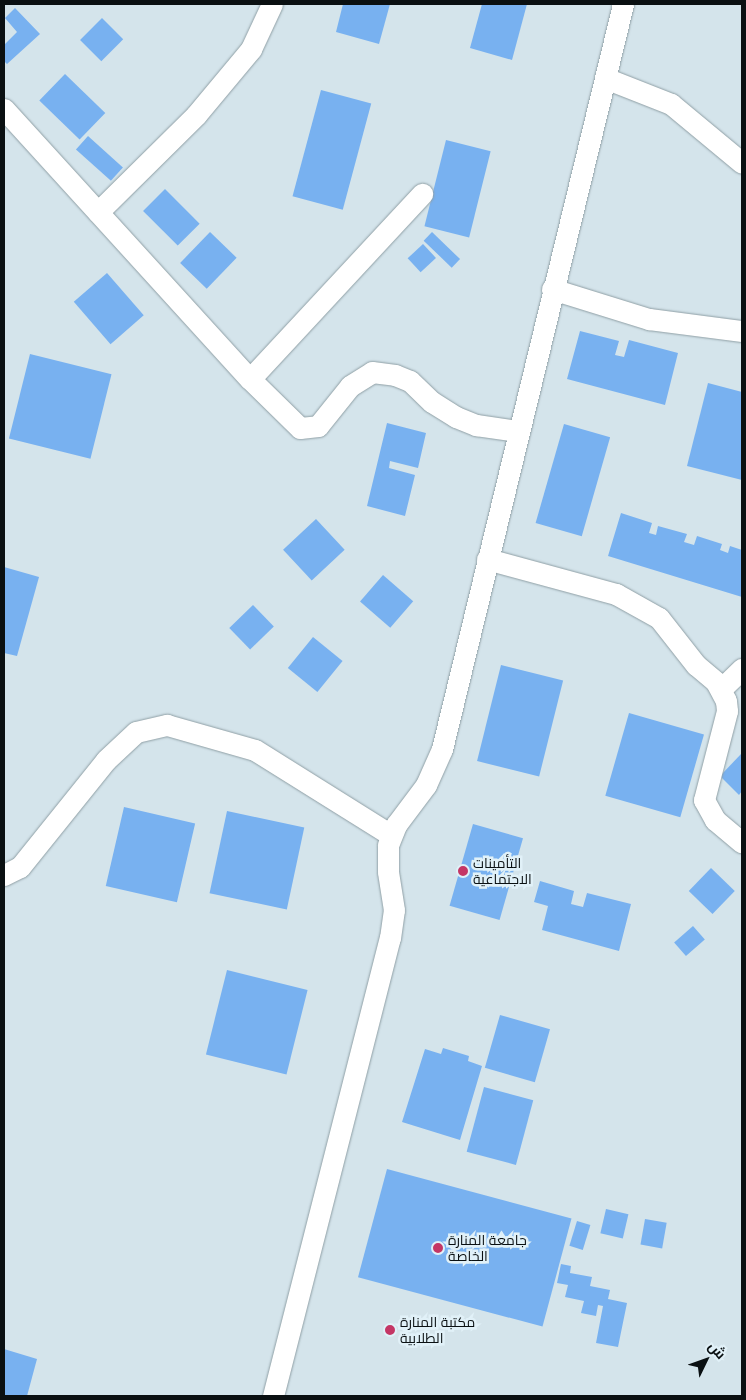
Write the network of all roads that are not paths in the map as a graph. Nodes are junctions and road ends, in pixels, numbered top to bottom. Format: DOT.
graph roads {
  1 [pos="272,4"];
  2 [pos="623,4"];
  3 [pos="604,78"];
  4 [pos="4,109"];
  5 [pos="742,163"];
  6 [pos="422,194"];
  7 [pos="98,212"];
  8 [pos="552,288"];
  9 [pos="742,331"];
  10 [pos="250,379"];
  11 [pos="517,431"];
  12 [pos="487,559"];
  13 [pos="742,668"];
  14 [pos="721,689"];
  15 [pos="391,835"];
  16 [pos="742,843"];
  17 [pos="4,875"];
  18 [pos="273,1396"];
  1 -- 7 [label="street"];
  2 -- 3 [label="street"];
  3 -- 5 [label="street"];
  3 -- 8 [label="street"];
  4 -- 7 [label="street"];
  6 -- 10 [label="street"];
  7 -- 10 [label="street"];
  8 -- 9 [label="street"];
  8 -- 11 [label="street"];
  10 -- 11 [label="street"];
  11 -- 12 [label="street"];
  12 -- 14 [label="street"];
  12 -- 15 [label="street"];
  13 -- 14 [label="street"];
  14 -- 16 [label="street"];
  15 -- 17 [label="street"];
  15 -- 18 [label="street"];
}
